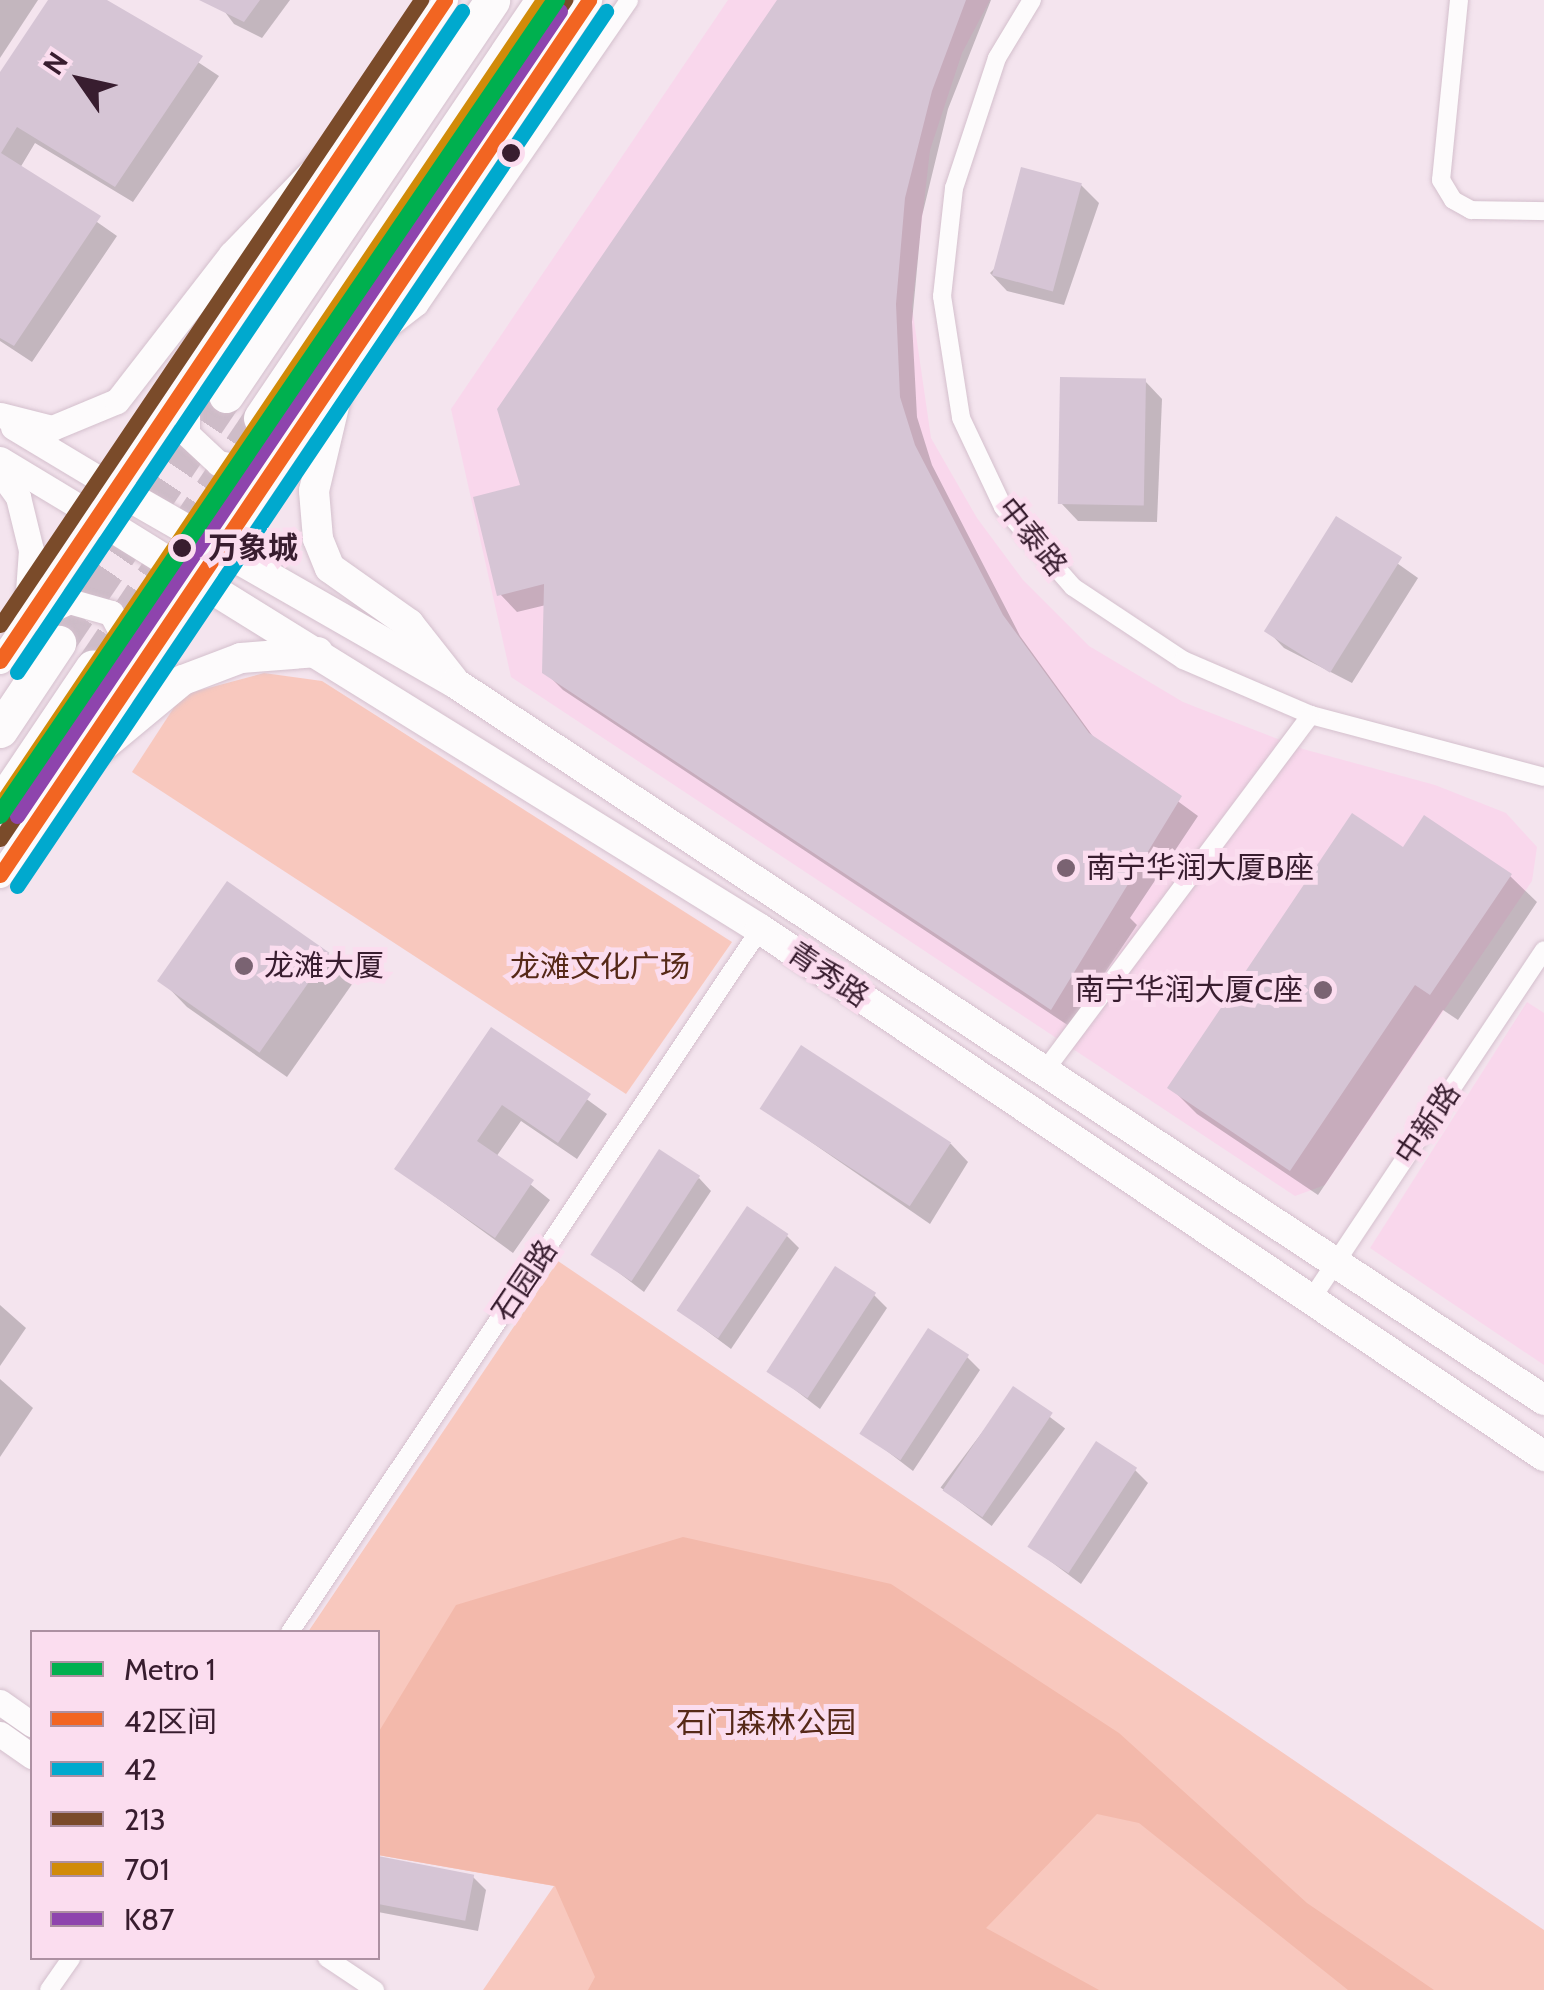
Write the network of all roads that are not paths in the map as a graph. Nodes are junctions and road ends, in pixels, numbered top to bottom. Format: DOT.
graph roads {
  1 [pos="445,0"];
  2 [pos="492,0"];
  3 [pos="543,0"];
  4 [pos="589,0"];
  5 [pos="629,0"];
  6 [pos="1032,0"];
  7 [pos="1459,0"];
  8 [pos="373,107"];
  9 [pos="1544,211"];
  10 [pos="344,364"];
  11 [pos="190,378"];
  12 [pos="226,395"];
  13 [pos="0,417"];
  14 [pos="261,418"];
  15 [pos="290,444"];
  16 [pos="0,459"];
  17 [pos="0,472"];
  18 [pos="116,489"];
  19 [pos="96,517"];
  20 [pos="220,548"];
  21 [pos="199,580"];
  22 [pos="25,624"];
  23 [pos="58,643"];
  24 [pos="318,652"];
  25 [pos="0,661"];
  26 [pos="93,667"];
  27 [pos="455,682"];
  28 [pos="123,692"];
  29 [pos="1311,715"];
  30 [pos="0,730"];
  31 [pos="66,776"];
  32 [pos="1544,777"];
  33 [pos="0,805"];
  34 [pos="0,875"];
  35 [pos="760,929"];
  36 [pos="1544,950"];
  37 [pos="1046,1069"];
  38 [pos="1338,1260"];
  39 [pos="1312,1298"];
  40 [pos="1544,1400"];
  41 [pos="1544,1456"];
  42 [pos="291,1630"];
  43 [pos="0,1702"];
  44 [pos="30,1723"];
  45 [pos="0,1734"];
  46 [pos="30,1755"];
  47 [pos="70,1960"];
  48 [pos="331,1960"];
  49 [pos="48,1990"];
  50 [pos="375,1990"];
  1 -- 8 [label="street"];
  2 -- 12 [label="highway"];
  3 -- 14 [label="highway"];
  4 -- 10 [label="street"];
  5 -- 10 [label="street"];
  6 -- 29 [label="street, 中泰路"];
  7 -- 9 [label="street"];
  8 -- 11 [label="street"];
  8 -- 13 [label="street"];
  10 -- 15 [label="street"];
  10 -- 27 [label="main road"];
  11 -- 15 [label="street"];
  11 -- 18 [label="street"];
  13 -- 18 [label="street"];
  15 -- 20 [label="street"];
  16 -- 19 [label="street"];
  17 -- 22 [label="street"];
  18 -- 19 [label="street"];
  18 -- 20 [label="main road, 青秀路"];
  19 -- 21 [label="main road, 青秀路"];
  19 -- 22 [label="street"];
  20 -- 21 [label="street"];
  20 -- 27 [label="main road, 青秀路"];
  21 -- 24 [label="main road, 青秀路"];
  21 -- 28 [label="street"];
  22 -- 25 [label="street"];
  22 -- 28 [label="street"];
  23 -- 30 [label="highway"];
  24 -- 31 [label="main road"];
  24 -- 35 [label="main road, 青秀路"];
  26 -- 33 [label="highway"];
  27 -- 37 [label="main road, 青秀路"];
  28 -- 31 [label="street"];
  29 -- 32 [label="street, 中泰路"];
  29 -- 37 [label="street"];
  31 -- 34 [label="street"];
  35 -- 39 [label="main road, 青秀路"];
  35 -- 42 [label="street, 石园路"];
  36 -- 38 [label="street, 中新路"];
  37 -- 38 [label="main road, 青秀路"];
  38 -- 39 [label="street, 中新路"];
  38 -- 40 [label="main road, 青秀路"];
  39 -- 41 [label="main road, 青秀路"];
  43 -- 44 [label="street"];
  45 -- 46 [label="street"];
  47 -- 49 [label="street"];
  48 -- 50 [label="street"];
}
